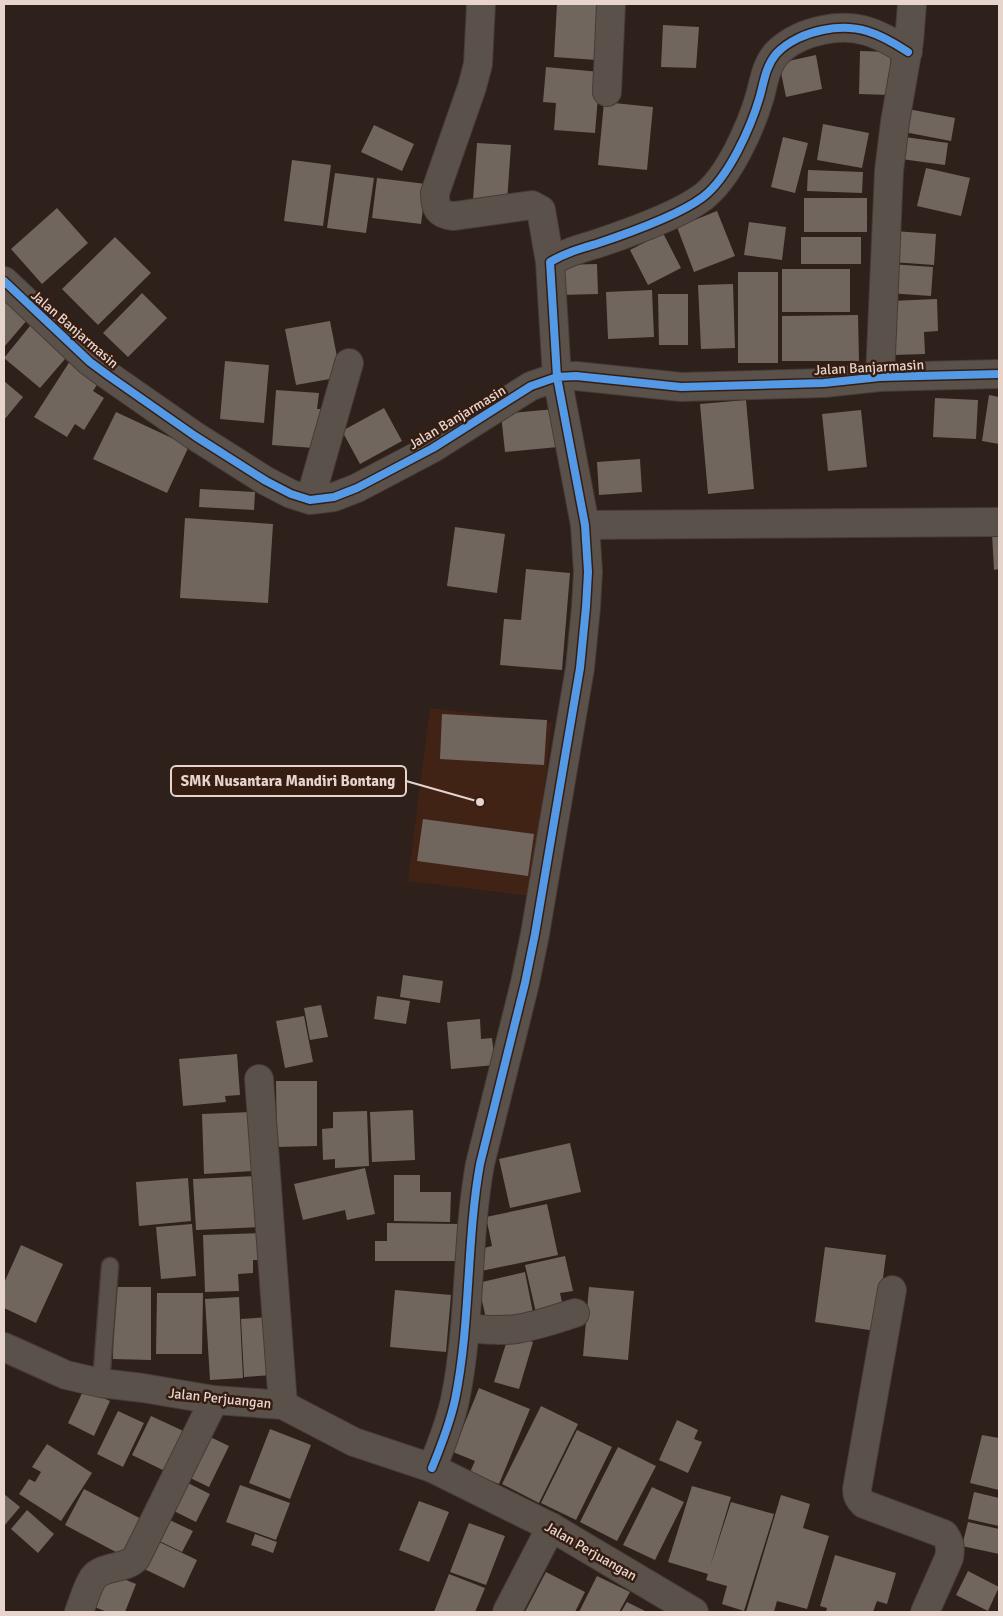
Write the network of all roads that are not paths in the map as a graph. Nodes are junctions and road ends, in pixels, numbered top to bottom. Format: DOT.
graph roads {
  1 [pos="481,4"];
  2 [pos="611,4"];
  3 [pos="912,4"];
  4 [pos="908,47"];
  5 [pos="607,92"];
  6 [pos="550,257"];
  7 [pos="4,282"];
  8 [pos="349,363"];
  9 [pos="999,374"];
  10 [pos="880,377"];
  11 [pos="557,378"];
  12 [pos="310,500"];
  13 [pos="999,522"];
  14 [pos="585,524"];
  15 [pos="259,1079"];
  16 [pos="110,1266"];
  17 [pos="892,1290"];
  18 [pos="575,1312"];
  19 [pos="465,1327"];
  20 [pos="4,1347"];
  21 [pos="100,1383"];
  22 [pos="214,1400"];
  23 [pos="283,1404"];
  24 [pos="432,1468"];
  25 [pos="551,1527"];
  26 [pos="79,1612"];
  27 [pos="507,1612"];
  28 [pos="694,1612"];
  29 [pos="925,1612"];
  1 -- 6 [label="street"];
  2 -- 5 [label="street"];
  3 -- 4 [label="street"];
  4 -- 6 [label="street"];
  4 -- 10 [label="street"];
  6 -- 11 [label="street"];
  7 -- 12 [label="street, Jalan Banjarmasin"];
  8 -- 12 [label="street"];
  9 -- 10 [label="street, Jalan Banjarmasin"];
  10 -- 11 [label="street, Jalan Banjarmasin"];
  11 -- 12 [label="street, Jalan Banjarmasin"];
  11 -- 14 [label="street"];
  13 -- 14 [label="street"];
  14 -- 19 [label="street"];
  15 -- 23 [label="street"];
  16 -- 21 [label="lane"];
  17 -- 29 [label="street"];
  18 -- 19 [label="street"];
  19 -- 24 [label="street"];
  20 -- 21 [label="street, Jalan Perjuangan"];
  21 -- 22 [label="street, Jalan Perjuangan"];
  22 -- 23 [label="street, Jalan Perjuangan"];
  22 -- 26 [label="street"];
  23 -- 24 [label="street, Jalan Perjuangan"];
  24 -- 25 [label="street, Jalan Perjuangan"];
  25 -- 27 [label="street"];
  25 -- 28 [label="street, Jalan Perjuangan"];
}
